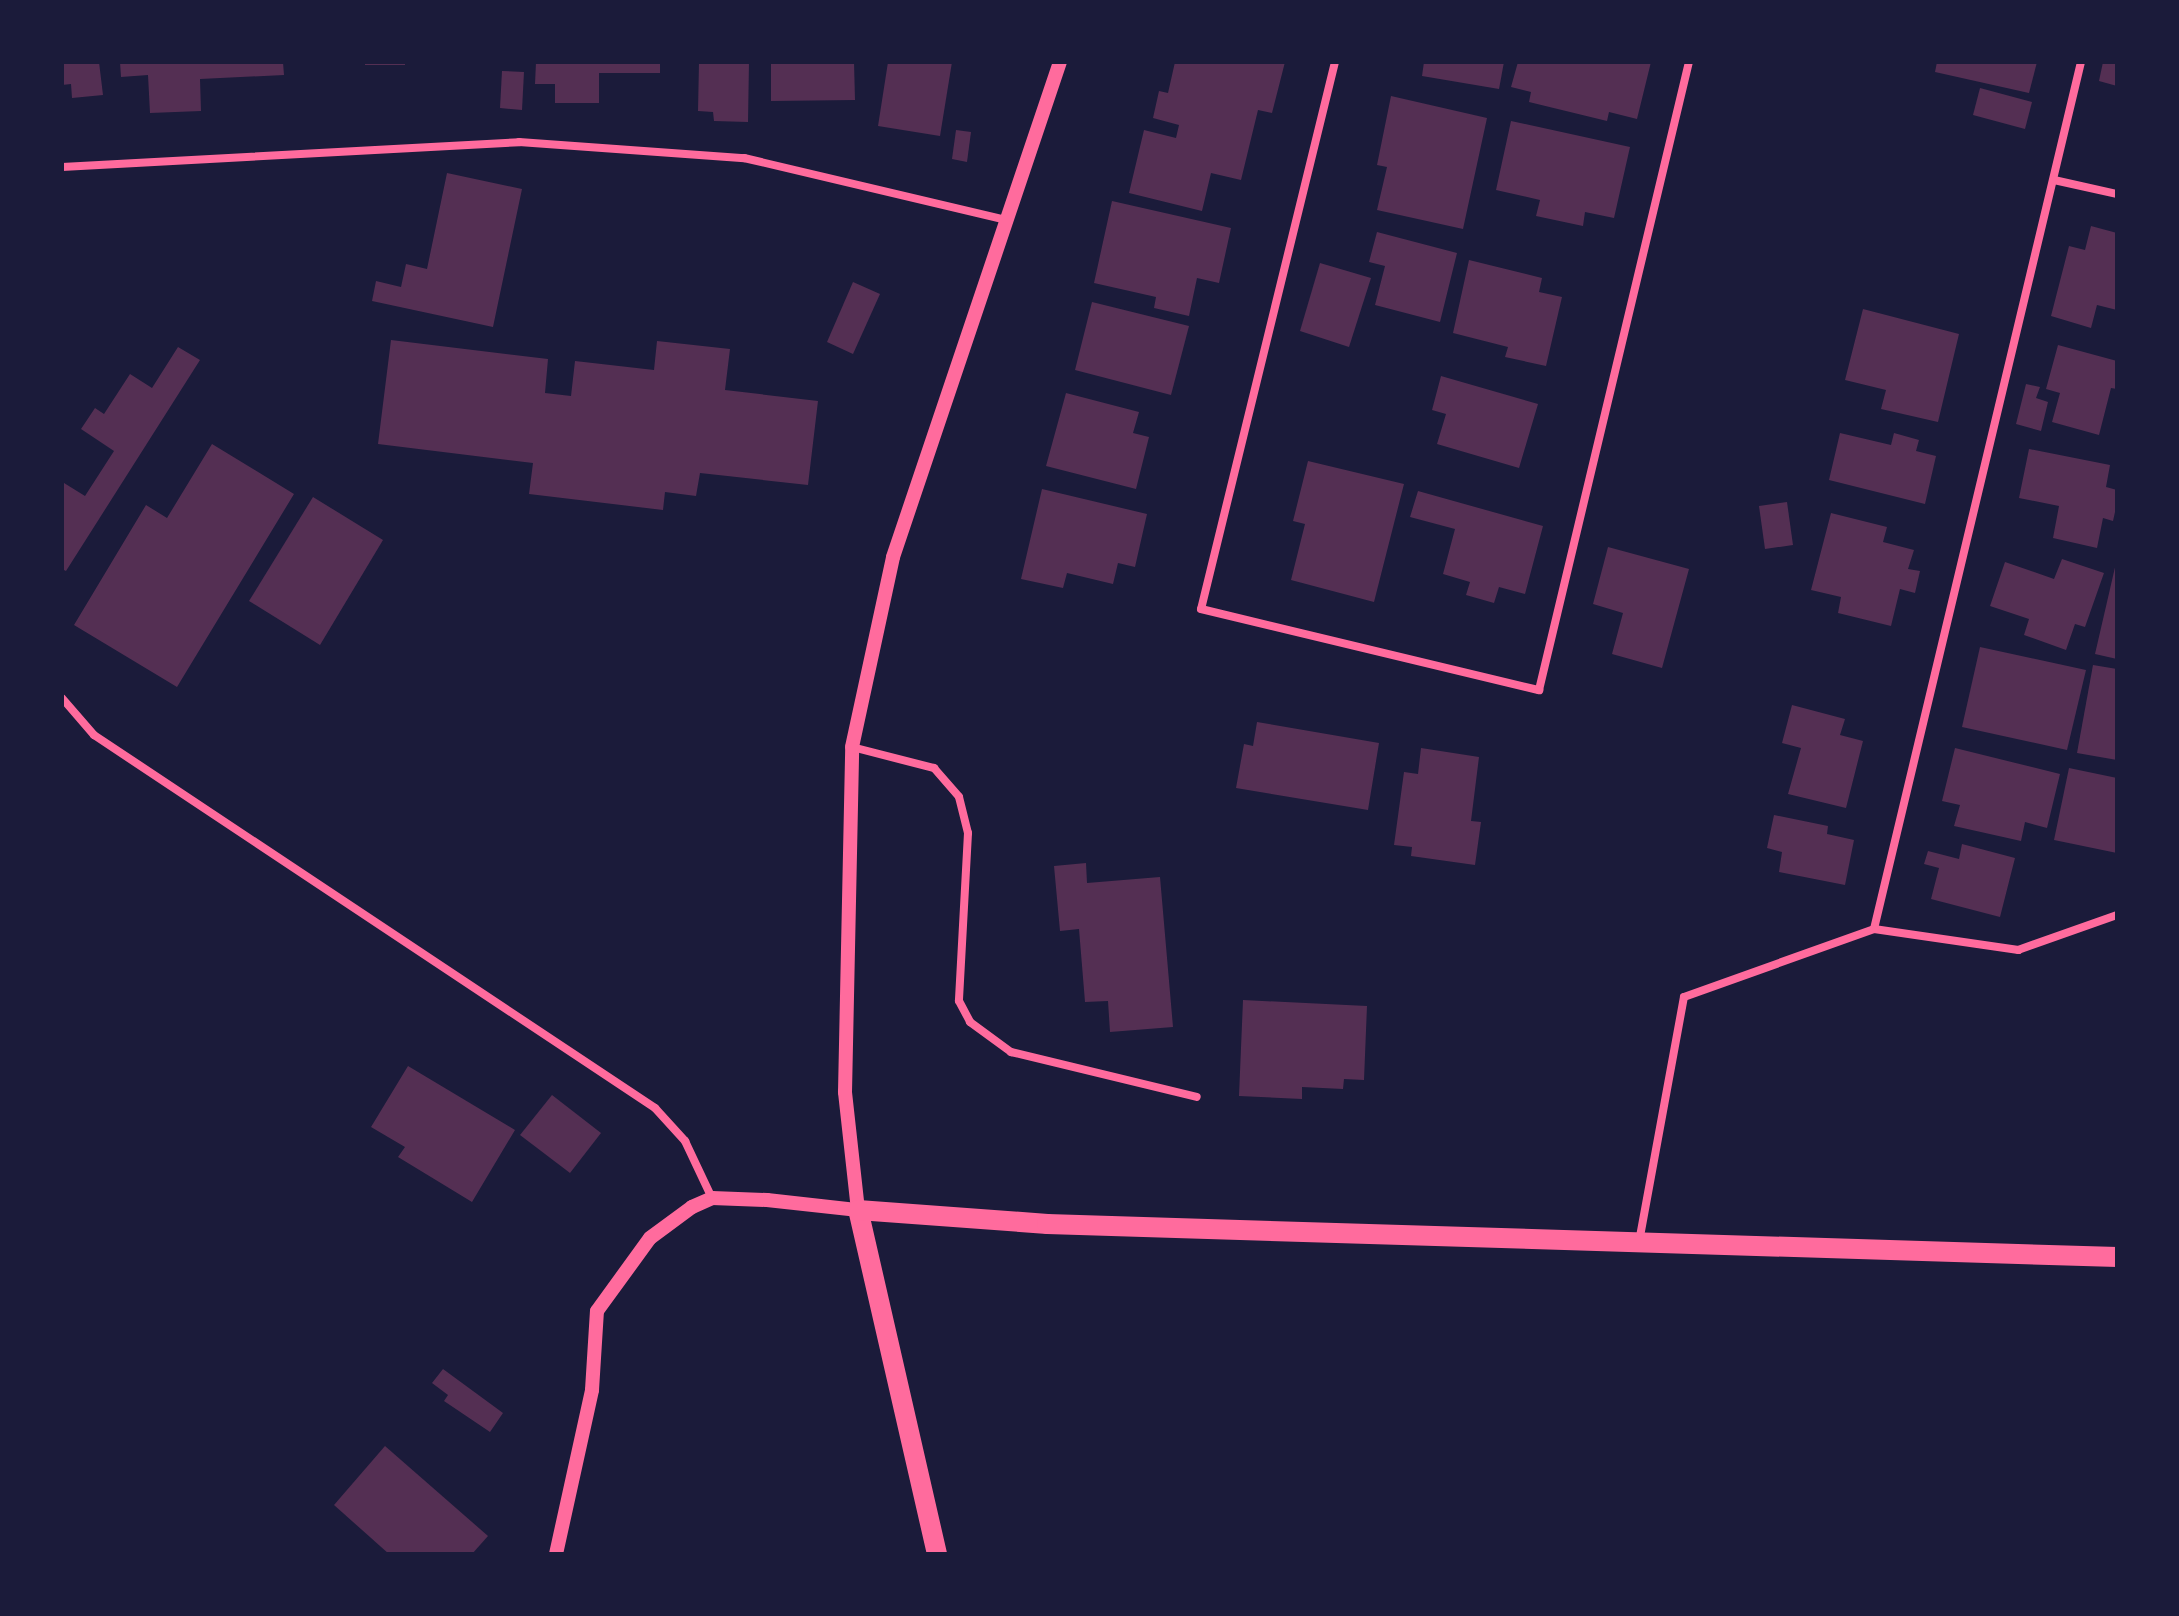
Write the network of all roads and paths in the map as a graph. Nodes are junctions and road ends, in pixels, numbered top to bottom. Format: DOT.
graph roads {
  1 [pos="1060,62"];
  2 [pos="1335,62"];
  3 [pos="1689,62"];
  4 [pos="2081,62"];
  5 [pos="62,167"];
  6 [pos="2054,180"];
  7 [pos="2117,194"];
  8 [pos="1006,220"];
  9 [pos="62,698"];
  10 [pos="852,747"];
  11 [pos="2117,915"];
  12 [pos="1874,929"];
  13 [pos="1197,1097"];
  14 [pos="712,1198"];
  15 [pos="858,1210"];
  16 [pos="1639,1242"];
  17 [pos="2117,1257"];
  18 [pos="556,1554"];
  19 [pos="937,1554"];
  1 -- 8 [label="street"];
  2 -- 3 [label="street"];
  4 -- 6 [label="street"];
  5 -- 8 [label="street"];
  6 -- 7 [label="street"];
  6 -- 12 [label="street"];
  8 -- 10 [label="street"];
  9 -- 14 [label="street"];
  10 -- 13 [label="street"];
  10 -- 15 [label="street"];
  11 -- 12 [label="street"];
  12 -- 16 [label="street"];
  14 -- 15 [label="street"];
  14 -- 18 [label="street"];
  15 -- 16 [label="main road"];
  15 -- 19 [label="main road"];
  16 -- 17 [label="main road"];
}
